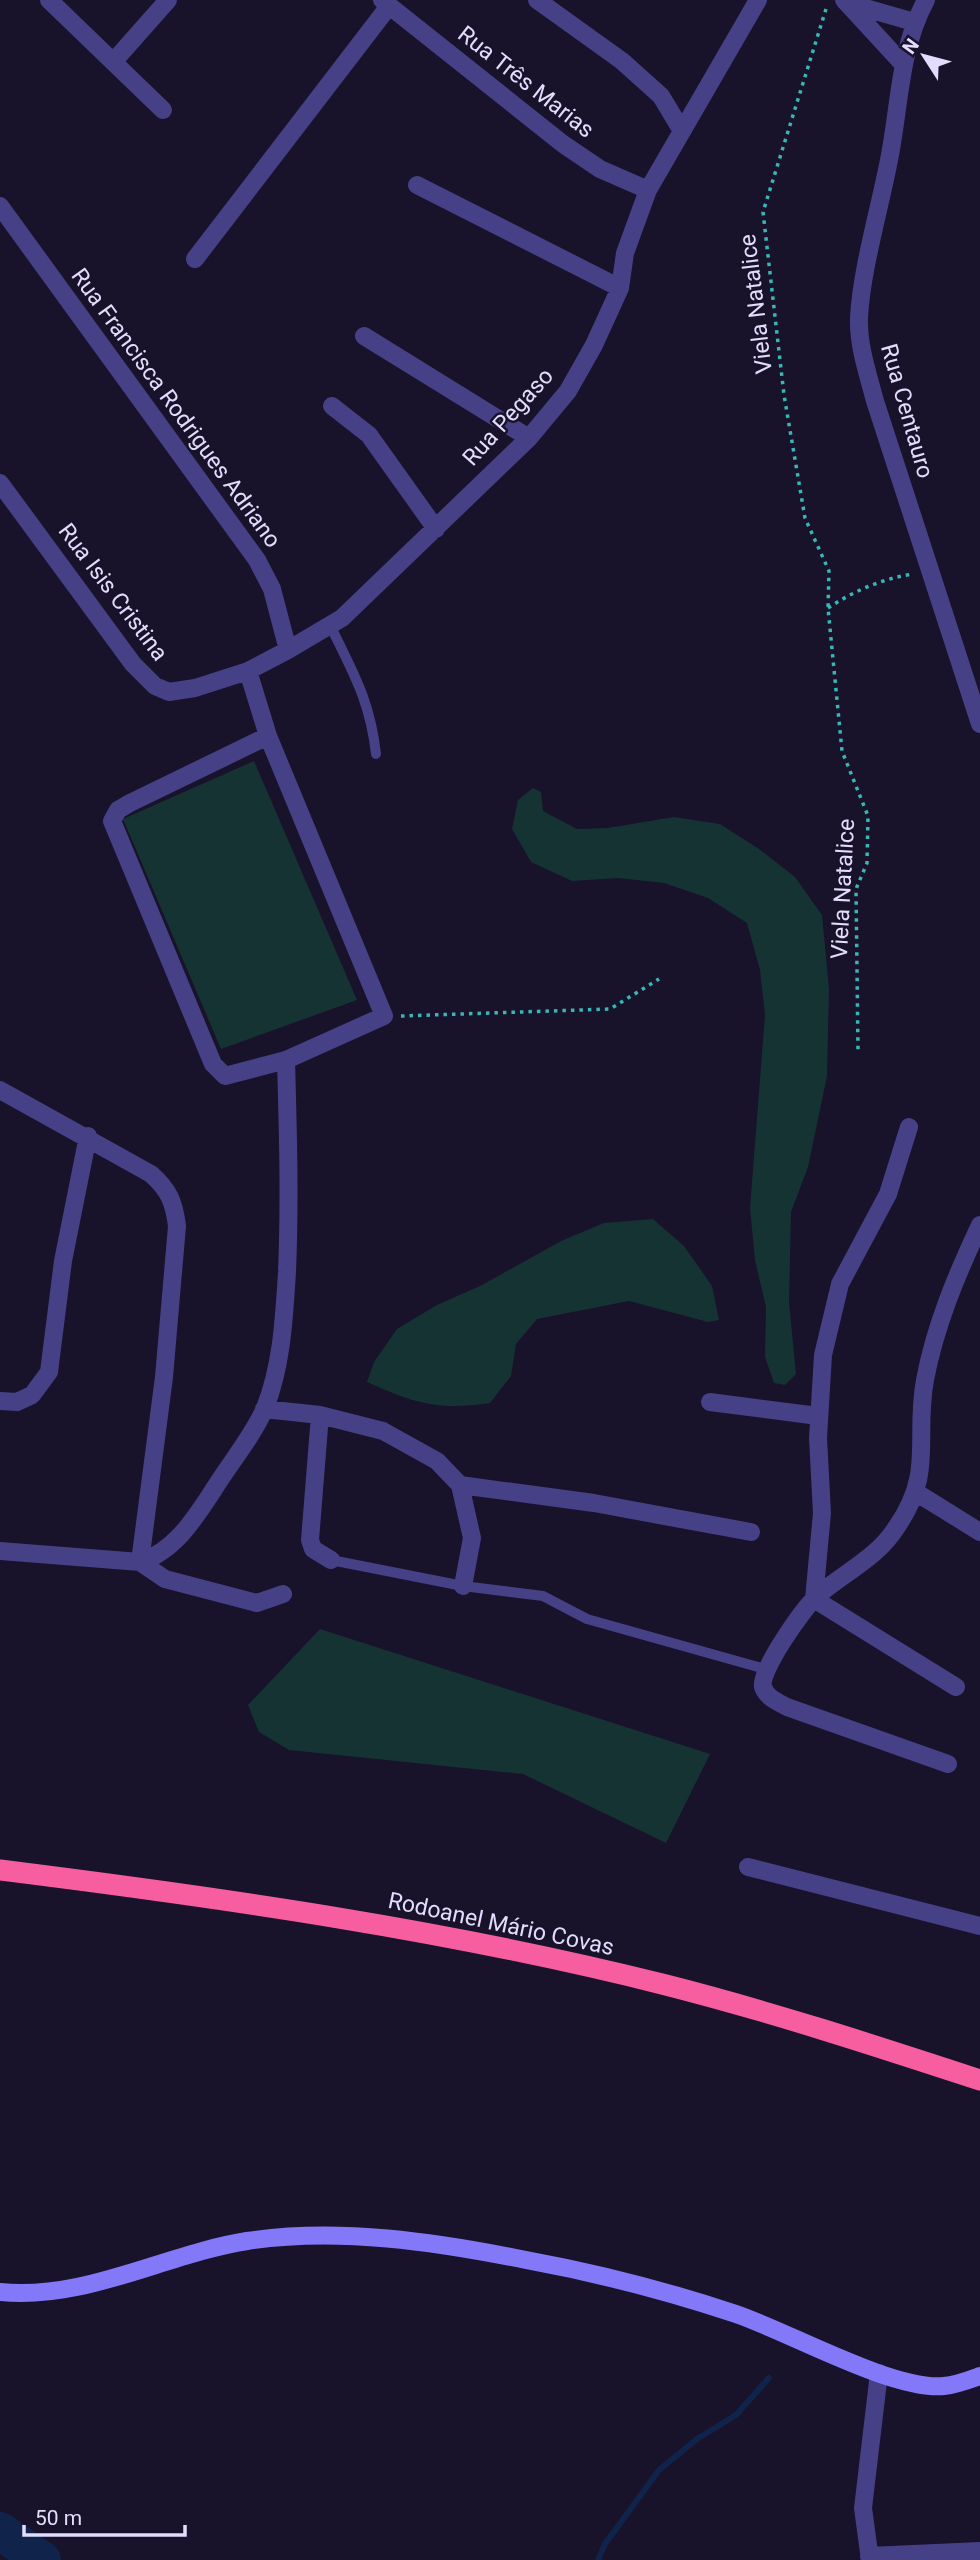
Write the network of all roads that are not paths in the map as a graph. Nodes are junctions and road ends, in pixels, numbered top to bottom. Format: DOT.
graph roads {
  1 [pos="49,0"];
  2 [pos="168,0"];
  3 [pos="537,0"];
  4 [pos="758,0"];
  5 [pos="926,0"];
  6 [pos="846,2"];
  7 [pos="385,3"];
  8 [pos="914,22"];
  9 [pos="114,61"];
  10 [pos="902,62"];
  11 [pos="163,110"];
  12 [pos="682,131"];
  13 [pos="417,185"];
  14 [pos="648,190"];
  15 [pos="0,206"];
  16 [pos="195,259"];
  17 [pos="620,288"];
  18 [pos="364,336"];
  19 [pos="332,406"];
  20 [pos="529,438"];
  21 [pos="0,484"];
  22 [pos="436,529"];
  23 [pos="330,625"];
  24 [pos="288,650"];
  25 [pos="247,671"];
  26 [pos="980,724"];
  27 [pos="268,736"];
  28 [pos="376,754"];
  29 [pos="286,1060"];
  30 [pos="0,1090"];
  31 [pos="909,1127"];
  32 [pos="88,1136"];
  33 [pos="980,1225"];
  34 [pos="0,1401"];
  35 [pos="710,1402"];
  36 [pos="264,1409"];
  37 [pos="320,1415"];
  38 [pos="818,1416"];
  39 [pos="460,1485"];
  40 [pos="917,1493"];
  41 [pos="751,1532"];
  42 [pos="980,1532"];
  43 [pos="0,1551"];
  44 [pos="331,1560"];
  45 [pos="140,1562"];
  46 [pos="463,1586"];
  47 [pos="283,1594"];
  48 [pos="814,1599"];
  49 [pos="765,1670"];
  50 [pos="956,1687"];
  51 [pos="948,1764"];
  52 [pos="748,1867"];
  53 [pos="0,1870"];
  54 [pos="980,1926"];
  55 [pos="980,2080"];
  56 [pos="0,2292"];
  57 [pos="879,2373"];
  58 [pos="980,2376"];
  59 [pos="980,2550"];
  60 [pos="870,2558"];
  1 -- 9 [label="street"];
  2 -- 9 [label="street"];
  3 -- 12 [label="street"];
  4 -- 12 [label="street, Rua Pegaso"];
  5 -- 8 [label="street, Rua Centauro"];
  6 -- 8 [label="street"];
  6 -- 10 [label="street"];
  7 -- 14 [label="street, Rua Três Marias"];
  7 -- 16 [label="street"];
  8 -- 10 [label="street, Rua Centauro"];
  9 -- 11 [label="street"];
  10 -- 26 [label="street, Rua Centauro"];
  12 -- 14 [label="street, Rua Pegaso"];
  13 -- 17 [label="street"];
  14 -- 17 [label="street, Rua Pegaso"];
  15 -- 24 [label="street, Rua Francisca Rodrigues Adriano"];
  17 -- 20 [label="street, Rua Pegaso"];
  18 -- 20 [label="street"];
  19 -- 22 [label="street"];
  20 -- 22 [label="street, Rua Pegaso"];
  21 -- 25 [label="street, Rua Isis Cristina"];
  22 -- 23 [label="street, Rua Pegaso"];
  23 -- 24 [label="street, Rua Pegaso"];
  23 -- 28 [label="lane"];
  24 -- 25 [label="street, Rua Pegaso"];
  25 -- 27 [label="street"];
  27 -- 29 [label="street"];
  27 -- 29 [label="street"];
  29 -- 36 [label="street"];
  30 -- 32 [label="street"];
  31 -- 38 [label="street"];
  32 -- 34 [label="street"];
  32 -- 45 [label="street"];
  33 -- 40 [label="street"];
  35 -- 38 [label="street"];
  36 -- 37 [label="street"];
  36 -- 45 [label="street"];
  37 -- 39 [label="street"];
  37 -- 44 [label="street"];
  38 -- 48 [label="street"];
  39 -- 41 [label="street"];
  39 -- 46 [label="street"];
  40 -- 42 [label="street"];
  40 -- 48 [label="street"];
  43 -- 45 [label="street"];
  44 -- 46 [label="lane"];
  45 -- 47 [label="street"];
  46 -- 49 [label="lane"];
  48 -- 49 [label="street"];
  48 -- 50 [label="street"];
  49 -- 51 [label="street"];
  52 -- 54 [label="street"];
  53 -- 55 [label="highway, Rodoanel Mário Covas"];
  56 -- 57 [label="main road"];
  57 -- 58 [label="main road"];
  57 -- 60 [label="street"];
  59 -- 60 [label="street"];
}
